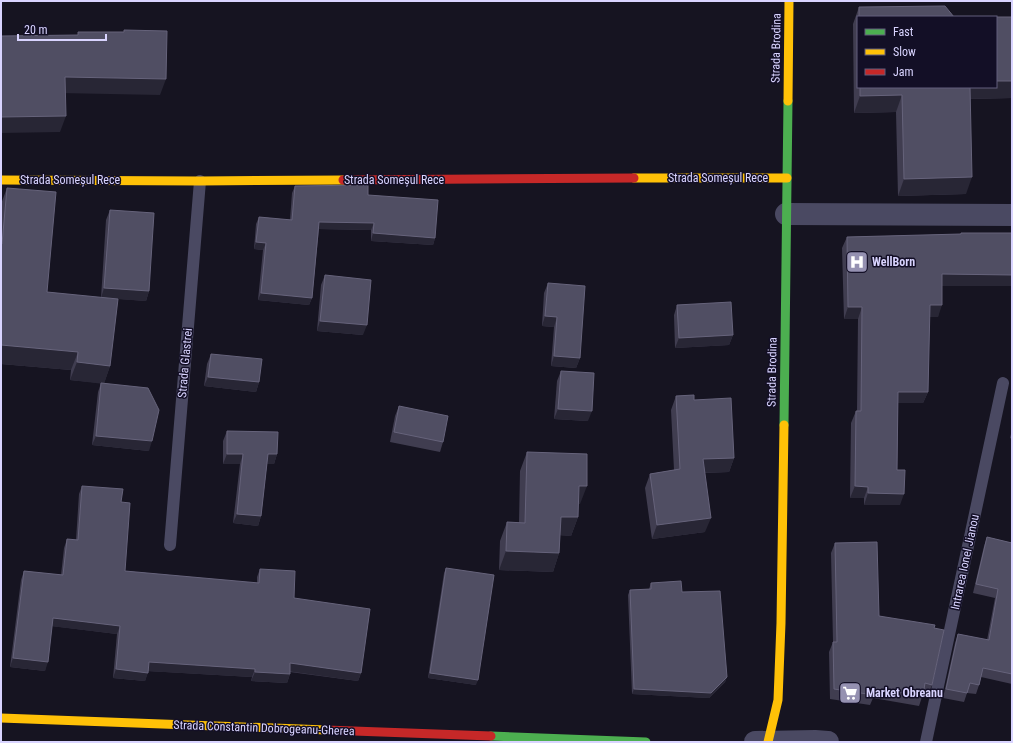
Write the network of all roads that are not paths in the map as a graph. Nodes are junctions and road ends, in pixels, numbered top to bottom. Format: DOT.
graph roads {
  1 [pos="789,1"];
  2 [pos="787,178"];
  3 [pos="1,180"];
  4 [pos="200,181"];
  5 [pos="786,214"];
  6 [pos="1012,214"];
  7 [pos="1004,383"];
  8 [pos="170,545"];
  9 [pos="1,718"];
  10 [pos="646,742"];
  11 [pos="764,742"];
  12 [pos="828,742"];
  13 [pos="926,742"];
  1 -- 2 [label="street, Strada Brodina"];
  2 -- 4 [label="street, Strada Someșul Rece"];
  2 -- 5 [label="street, Strada Brodina"];
  3 -- 4 [label="street, Strada Someșul Rece"];
  4 -- 8 [label="lane, Strada Glastrei"];
  5 -- 6 [label="street"];
  5 -- 11 [label="street, Strada Brodina"];
  7 -- 13 [label="lane, Intrarea Ionel Jianou"];
  9 -- 10 [label="street, Strada Constantin Dobrogeanu-Gherea"];
  11 -- 12 [label="street"];
}
